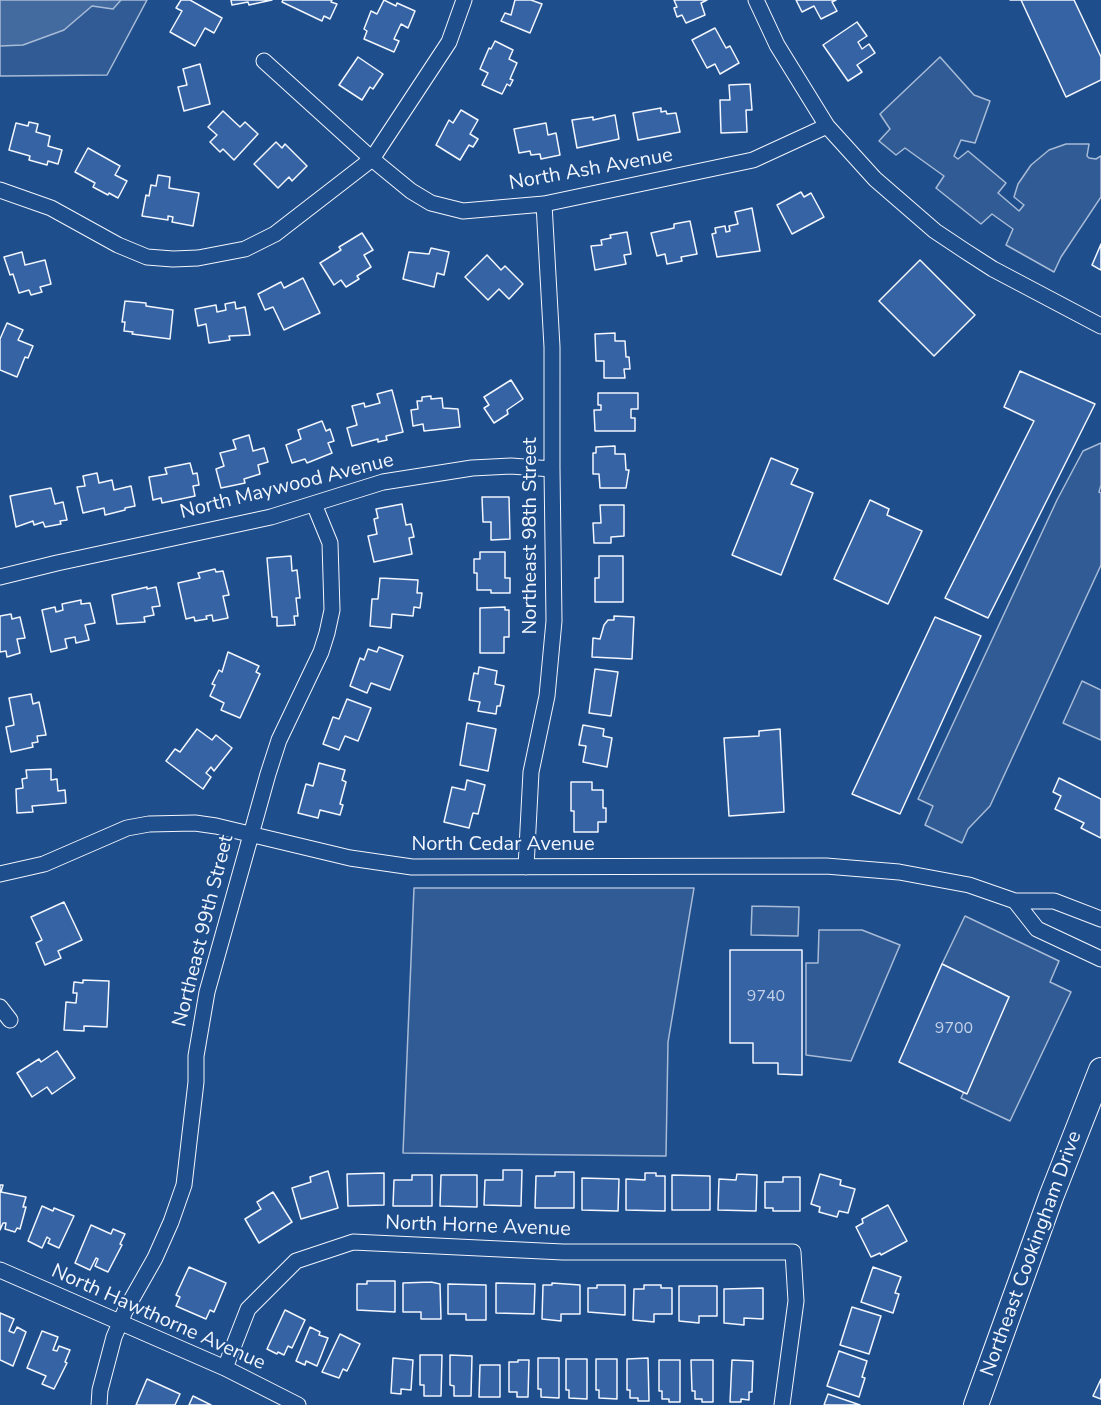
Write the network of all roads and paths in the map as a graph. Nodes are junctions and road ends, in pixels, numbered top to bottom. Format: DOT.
graph roads {
  1 [pos="464,0"];
  2 [pos="756,0"];
  3 [pos="264,61"];
  4 [pos="827,126"];
  5 [pos="372,159"];
  6 [pos="0,190"];
  7 [pos="544,204"];
  8 [pos="1101,326"];
  9 [pos="552,469"];
  10 [pos="314,504"];
  11 [pos="0,578"];
  12 [pos="250,835"];
  13 [pos="526,867"];
  14 [pos="0,874"];
  15 [pos="1015,900"];
  16 [pos="1101,919"];
  17 [pos="1101,959"];
  18 [pos="0,1007"];
  19 [pos="10,1020"];
  20 [pos="1101,1070"];
  21 [pos="0,1270"];
  22 [pos="120,1322"];
  23 [pos="225,1368"];
  24 [pos="99,1405"];
  25 [pos="298,1405"];
  26 [pos="782,1405"];
  27 [pos="976,1405"];
  1 -- 5 [label="street"];
  2 -- 4 [label="street"];
  3 -- 5 [label="street, North Ash Avenue"];
  4 -- 7 [label="street, North Ash Avenue"];
  4 -- 8 [label="street"];
  5 -- 6 [label="street"];
  5 -- 7 [label="street, North Ash Avenue"];
  7 -- 9 [label="street, Northeast 98th Street"];
  9 -- 10 [label="street, North Maywood Avenue"];
  9 -- 13 [label="street, Northeast 98th Street"];
  10 -- 11 [label="street, North Maywood Avenue"];
  10 -- 12 [label="street, Northeast 99th Street"];
  12 -- 13 [label="street, North Cedar Avenue"];
  12 -- 14 [label="street, North Cedar Avenue"];
  12 -- 22 [label="street, Northeast 99th Street"];
  13 -- 15 [label="street, North Cedar Avenue"];
  15 -- 16 [label="street, North Cedar Avenue"];
  15 -- 17 [label="street"];
  18 -- 19 [label="street"];
  20 -- 27 [label="main road, Northeast Cookingham Drive"];
  21 -- 22 [label="street, North Hawthorne Avenue"];
  22 -- 23 [label="street, North Hawthorne Avenue"];
  22 -- 24 [label="street, Northeast 99th Street"];
  23 -- 25 [label="street, North Hawthorne Avenue"];
  23 -- 26 [label="street, North Horne Avenue"];
}
